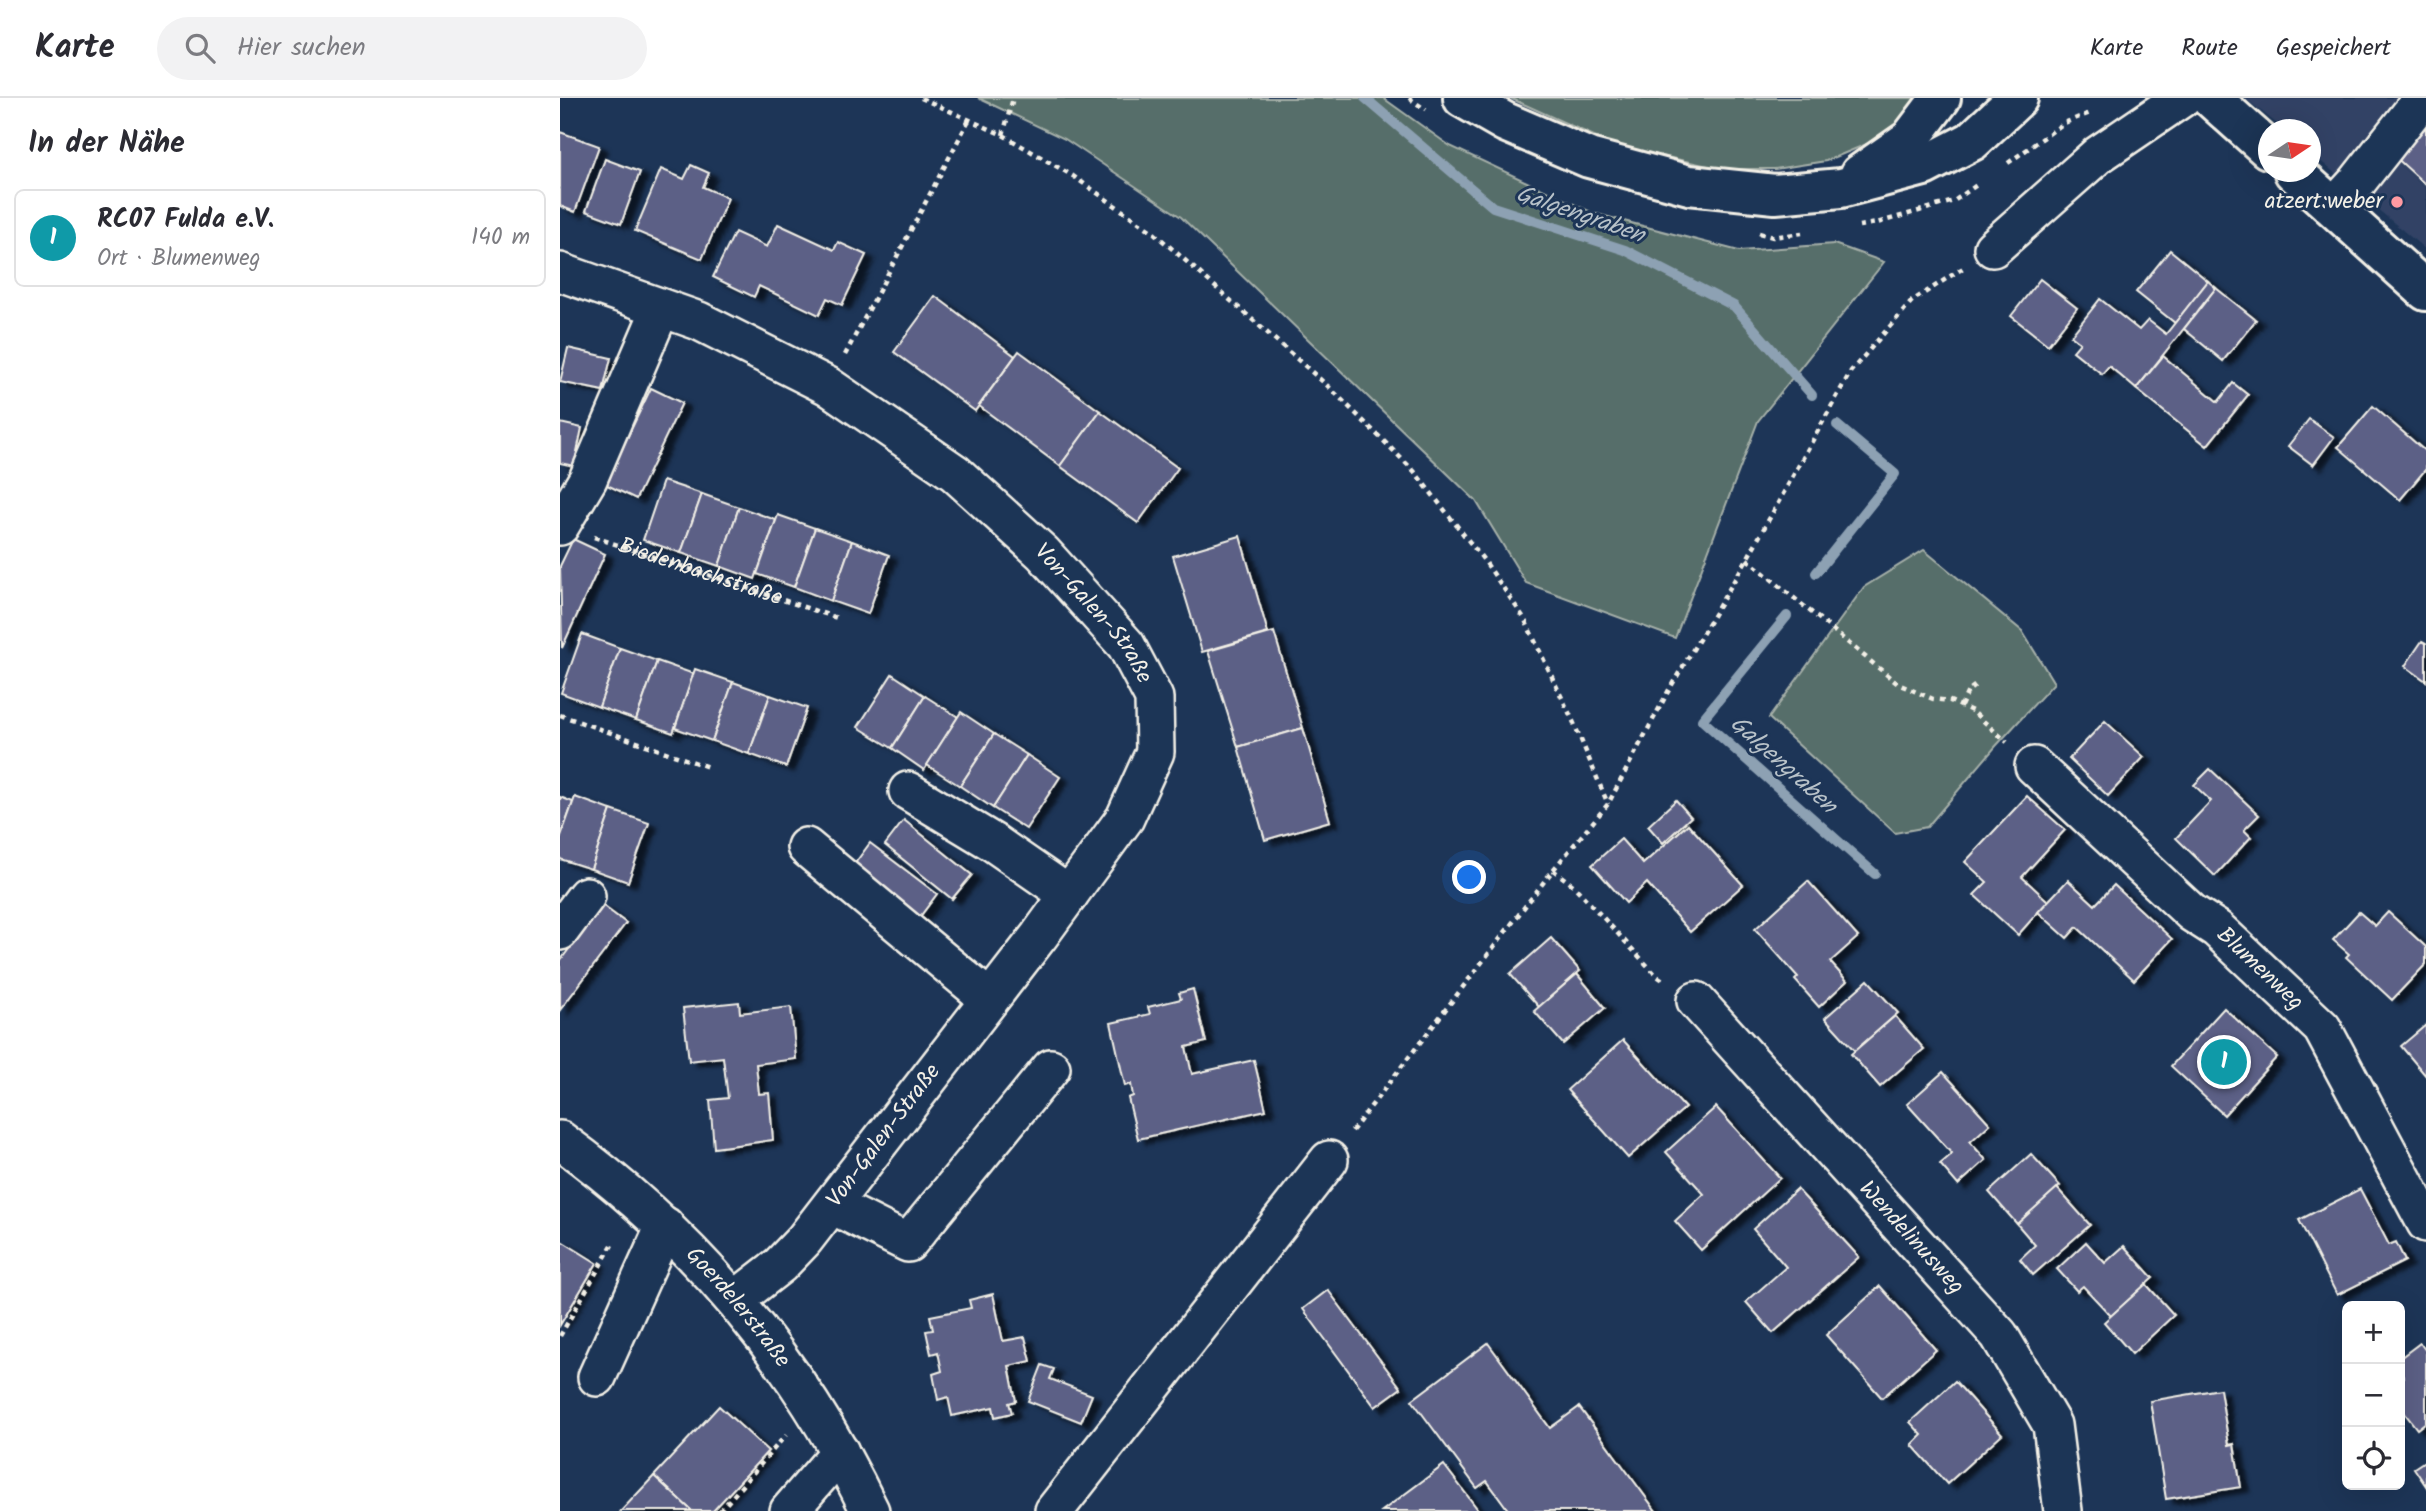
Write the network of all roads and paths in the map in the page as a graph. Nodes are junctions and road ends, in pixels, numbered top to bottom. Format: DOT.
graph roads {
  1 [pos="921,98"];
  2 [pos="1013,98"];
  3 [pos="1463,98"];
  4 [pos="1941,98"];
  5 [pos="2018,98"];
  6 [pos="2182,98"];
  7 [pos="2211,98"];
  8 [pos="2423,98"];
  9 [pos="969,120"];
  10 [pos="1003,135"];
  11 [pos="2258,139"];
  12 [pos="2305,182"];
  13 [pos="1841,188"];
  14 [pos="2334,207"];
  15 [pos="1993,248"];
  16 [pos="560,272"];
  17 [pos="2426,291"];
  18 [pos="661,309"];
  19 [pos="841,362"];
  20 [pos="560,526"];
  21 [pos="1747,559"];
  22 [pos="840,619"];
  23 [pos="1978,684"];
  24 [pos="1961,706"];
  25 [pos="560,715"];
  26 [pos="2034,766"];
  27 [pos="708,767"];
  28 [pos="908,791"];
  29 [pos="1608,804"];
  30 [pos="806,847"];
  31 [pos="1553,870"];
  32 [pos="1069,895"];
  33 [pos="586,896"];
  34 [pos="560,931"];
  35 [pos="989,999"];
  36 [pos="1696,1001"];
  37 [pos="1051,1068"];
  38 [pos="560,1140"];
  39 [pos="1329,1160"];
  40 [pos="832,1205"];
  41 [pos="2426,1223"];
  42 [pos="665,1226"];
  43 [pos="617,1237"];
  44 [pos="736,1300"];
  45 [pos="560,1336"];
  46 [pos="597,1377"];
  47 [pos="812,1404"];
  48 [pos="840,1452"];
  49 [pos="720,1511"];
  50 [pos="789,1511"];
  51 [pos="870,1511"];
  52 [pos="1054,1511"];
  53 [pos="2063,1511"];
  1 -- 9 [label="path"];
  2 -- 10 [label="path"];
  3 -- 13 [label="main road"];
  4 -- 13 [label="main road"];
  5 -- 13 [label="main road"];
  6 -- 15 [label="street"];
  7 -- 11 [label="main road"];
  8 -- 14 [label="street"];
  9 -- 10 [label="path"];
  9 -- 19 [label="path"];
  10 -- 29 [label="path"];
  12 -- 14 [label="main road"];
  14 -- 17 [label="main road"];
  15 -- 21 [label="path"];
  16 -- 18 [label="street, Von-Galen-Straße"];
  18 -- 20 [label="street"];
  18 -- 32 [label="street, Von-Galen-Straße"];
  20 -- 22 [label="path, Biedenbachstraße"];
  21 -- 24 [label="path"];
  21 -- 29 [label="path"];
  23 -- 24 [label="path"];
  24 -- 26 [label="path"];
  25 -- 27 [label="path"];
  26 -- 41 [label="street, Blumenweg"];
  28 -- 32 [label="street"];
  29 -- 31 [label="path"];
  30 -- 35 [label="street"];
  31 -- 36 [label="path"];
  31 -- 39 [label="path"];
  32 -- 35 [label="street, Von-Galen-Straße"];
  33 -- 34 [label="street"];
  35 -- 40 [label="street, Von-Galen-Straße"];
  36 -- 53 [label="street, Wendelinusweg"];
  37 -- 40 [label="street"];
  38 -- 42 [label="street, Goerdelerstraße"];
  39 -- 52 [label="street"];
  40 -- 44 [label="street, Von-Galen-Straße"];
  42 -- 44 [label="street, Goerdelerstraße"];
  42 -- 46 [label="street"];
  43 -- 45 [label="path"];
  44 -- 47 [label="street, Goerdelerstraße"];
  47 -- 48 [label="street, Goerdelerstraße"];
  47 -- 49 [label="path"];
  48 -- 50 [label="street"];
  48 -- 51 [label="street, Goerdelerstraße"];
}
